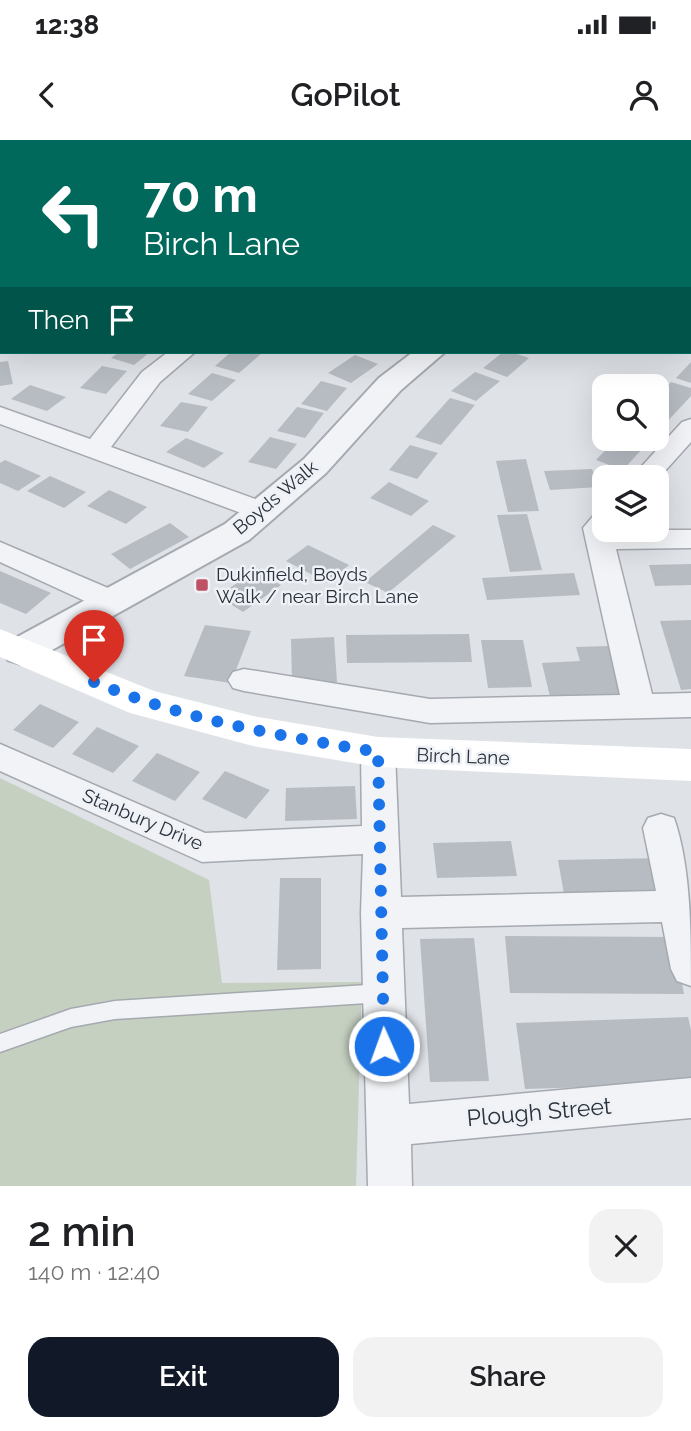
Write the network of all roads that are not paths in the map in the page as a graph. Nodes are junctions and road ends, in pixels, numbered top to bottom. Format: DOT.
graph roads {
  1 [pos="180,354"];
  2 [pos="428,354"];
  3 [pos="0,415"];
  4 [pos="691,427"];
  5 [pos="95,450"];
  6 [pos="656,465"];
  7 [pos="261,511"];
  8 [pos="669,537"];
  9 [pos="691,539"];
  10 [pos="604,542"];
  11 [pos="0,551"];
  12 [pos="111,601"];
  13 [pos="10,646"];
  14 [pos="244,680"];
  15 [pos="638,705"];
  16 [pos="691,705"];
  17 [pos="378,752"];
  18 [pos="0,757"];
  19 [pos="691,765"];
  20 [pos="661,828"];
  21 [pos="378,839"];
  22 [pos="678,906"];
  23 [pos="380,913"];
  24 [pos="691,969"];
  25 [pos="383,993"];
  26 [pos="0,1043"];
  27 [pos="691,1098"];
  28 [pos="387,1126"];
  29 [pos="390,1186"];
  1 -- 5 [label="street"];
  2 -- 7 [label="street, Boyds Walk"];
  3 -- 5 [label="street"];
  4 -- 6 [label="street"];
  5 -- 7 [label="street"];
  7 -- 12 [label="street, Boyds Walk"];
  8 -- 9 [label="street"];
  10 -- 15 [label="street"];
  11 -- 12 [label="street"];
  12 -- 13 [label="street, Boyds Walk"];
  13 -- 17 [label="main road, Birch Lane"];
  14 -- 15 [label="street"];
  15 -- 16 [label="street"];
  17 -- 19 [label="main road, Birch Lane"];
  17 -- 21 [label="street"];
  18 -- 21 [label="street, Stanbury Drive"];
  20 -- 22 [label="street"];
  21 -- 23 [label="street"];
  22 -- 23 [label="street"];
  22 -- 24 [label="street"];
  23 -- 25 [label="street"];
  25 -- 26 [label="lane"];
  25 -- 28 [label="street"];
  27 -- 28 [label="street, Plough Street"];
  28 -- 29 [label="street"];
}
